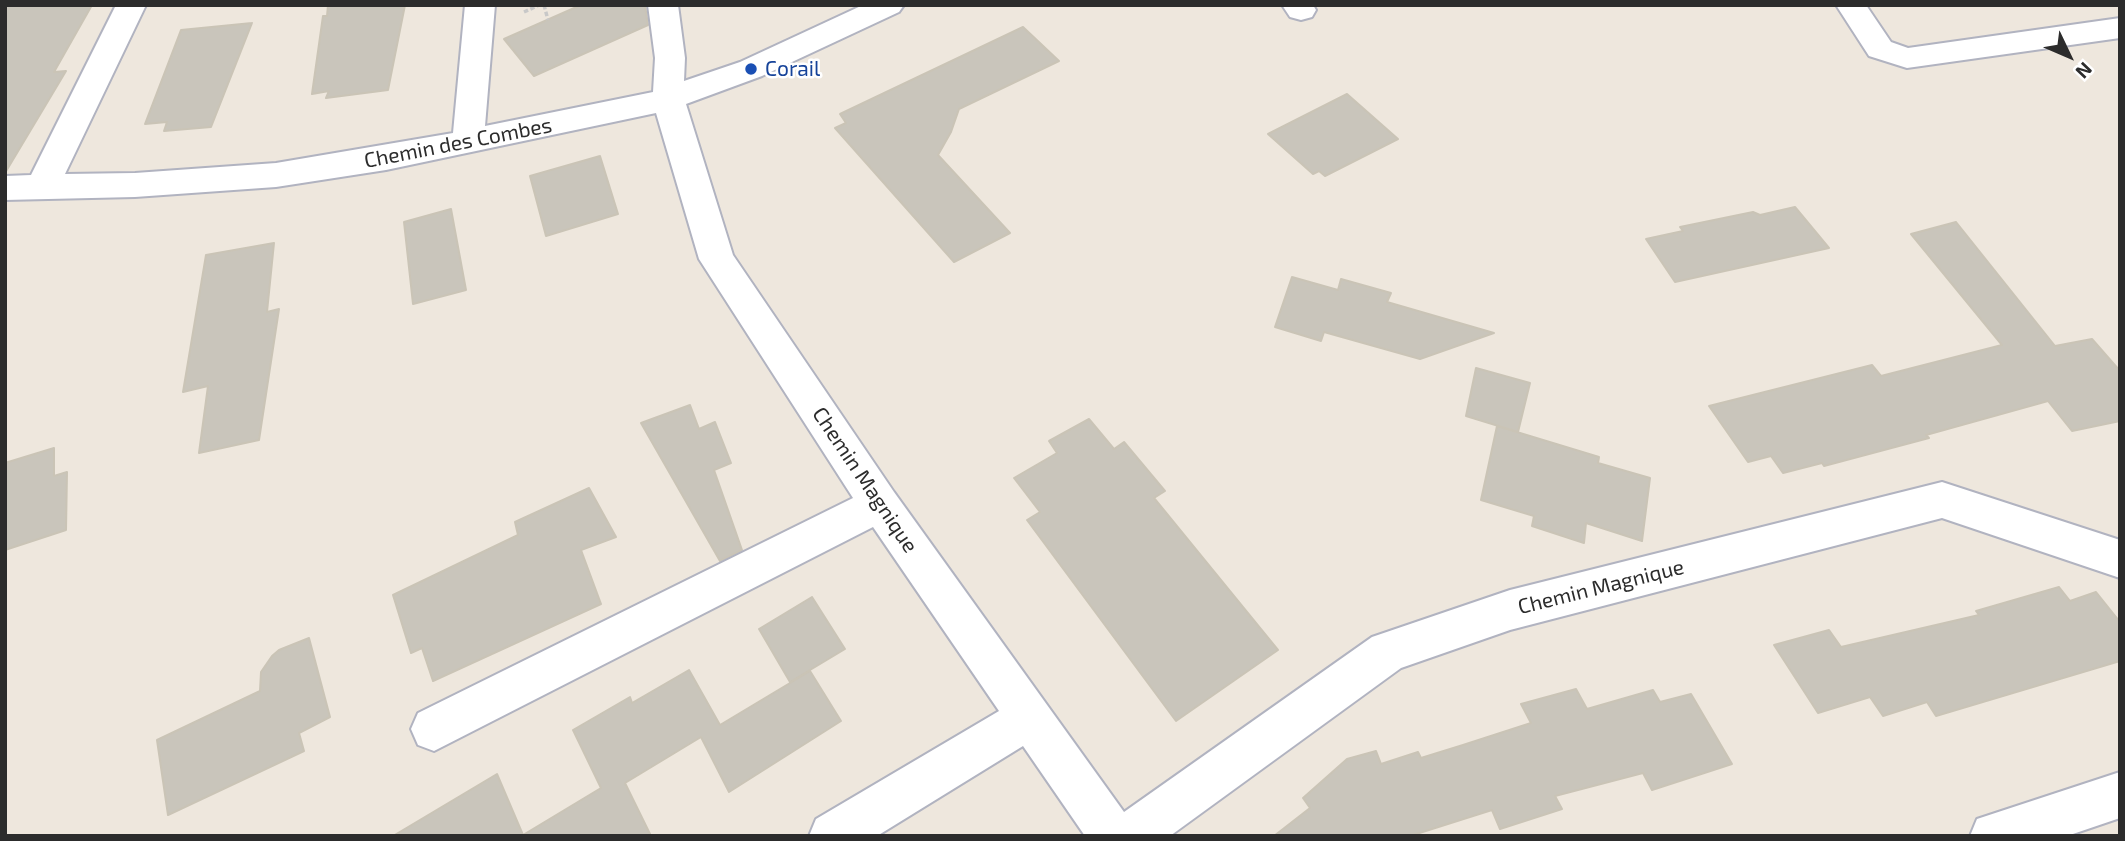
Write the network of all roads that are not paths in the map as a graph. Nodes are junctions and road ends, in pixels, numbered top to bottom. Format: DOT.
graph roads {
  1 [pos="131,5"];
  2 [pos="480,5"];
  3 [pos="663,5"];
  4 [pos="889,5"];
  5 [pos="1851,5"];
  6 [pos="2120,28"];
  7 [pos="668,99"];
  8 [pos="468,141"];
  9 [pos="43,187"];
  10 [pos="5,188"];
  11 [pos="880,504"];
  12 [pos="2120,559"];
  13 [pos="1030,717"];
  14 [pos="434,729"];
  15 [pos="2120,795"];
  16 [pos="833,836"];
  17 [pos="1113,836"];
  18 [pos="1130,836"];
  19 [pos="1994,836"];
  1 -- 9 [label="street"];
  2 -- 8 [label="street"];
  3 -- 7 [label="street, Chemin Magnique"];
  4 -- 7 [label="street, Chemin des Combes"];
  5 -- 6 [label="street"];
  7 -- 8 [label="street, Chemin des Combes"];
  7 -- 11 [label="street, Chemin Magnique"];
  8 -- 9 [label="street, Chemin des Combes"];
  9 -- 10 [label="street, Chemin des Combes"];
  11 -- 13 [label="street, Chemin Magnique"];
  11 -- 14 [label="street"];
  12 -- 18 [label="street, Chemin Magnique"];
  13 -- 16 [label="street"];
  13 -- 17 [label="street, Chemin Magnique"];
  15 -- 19 [label="street"];
}
